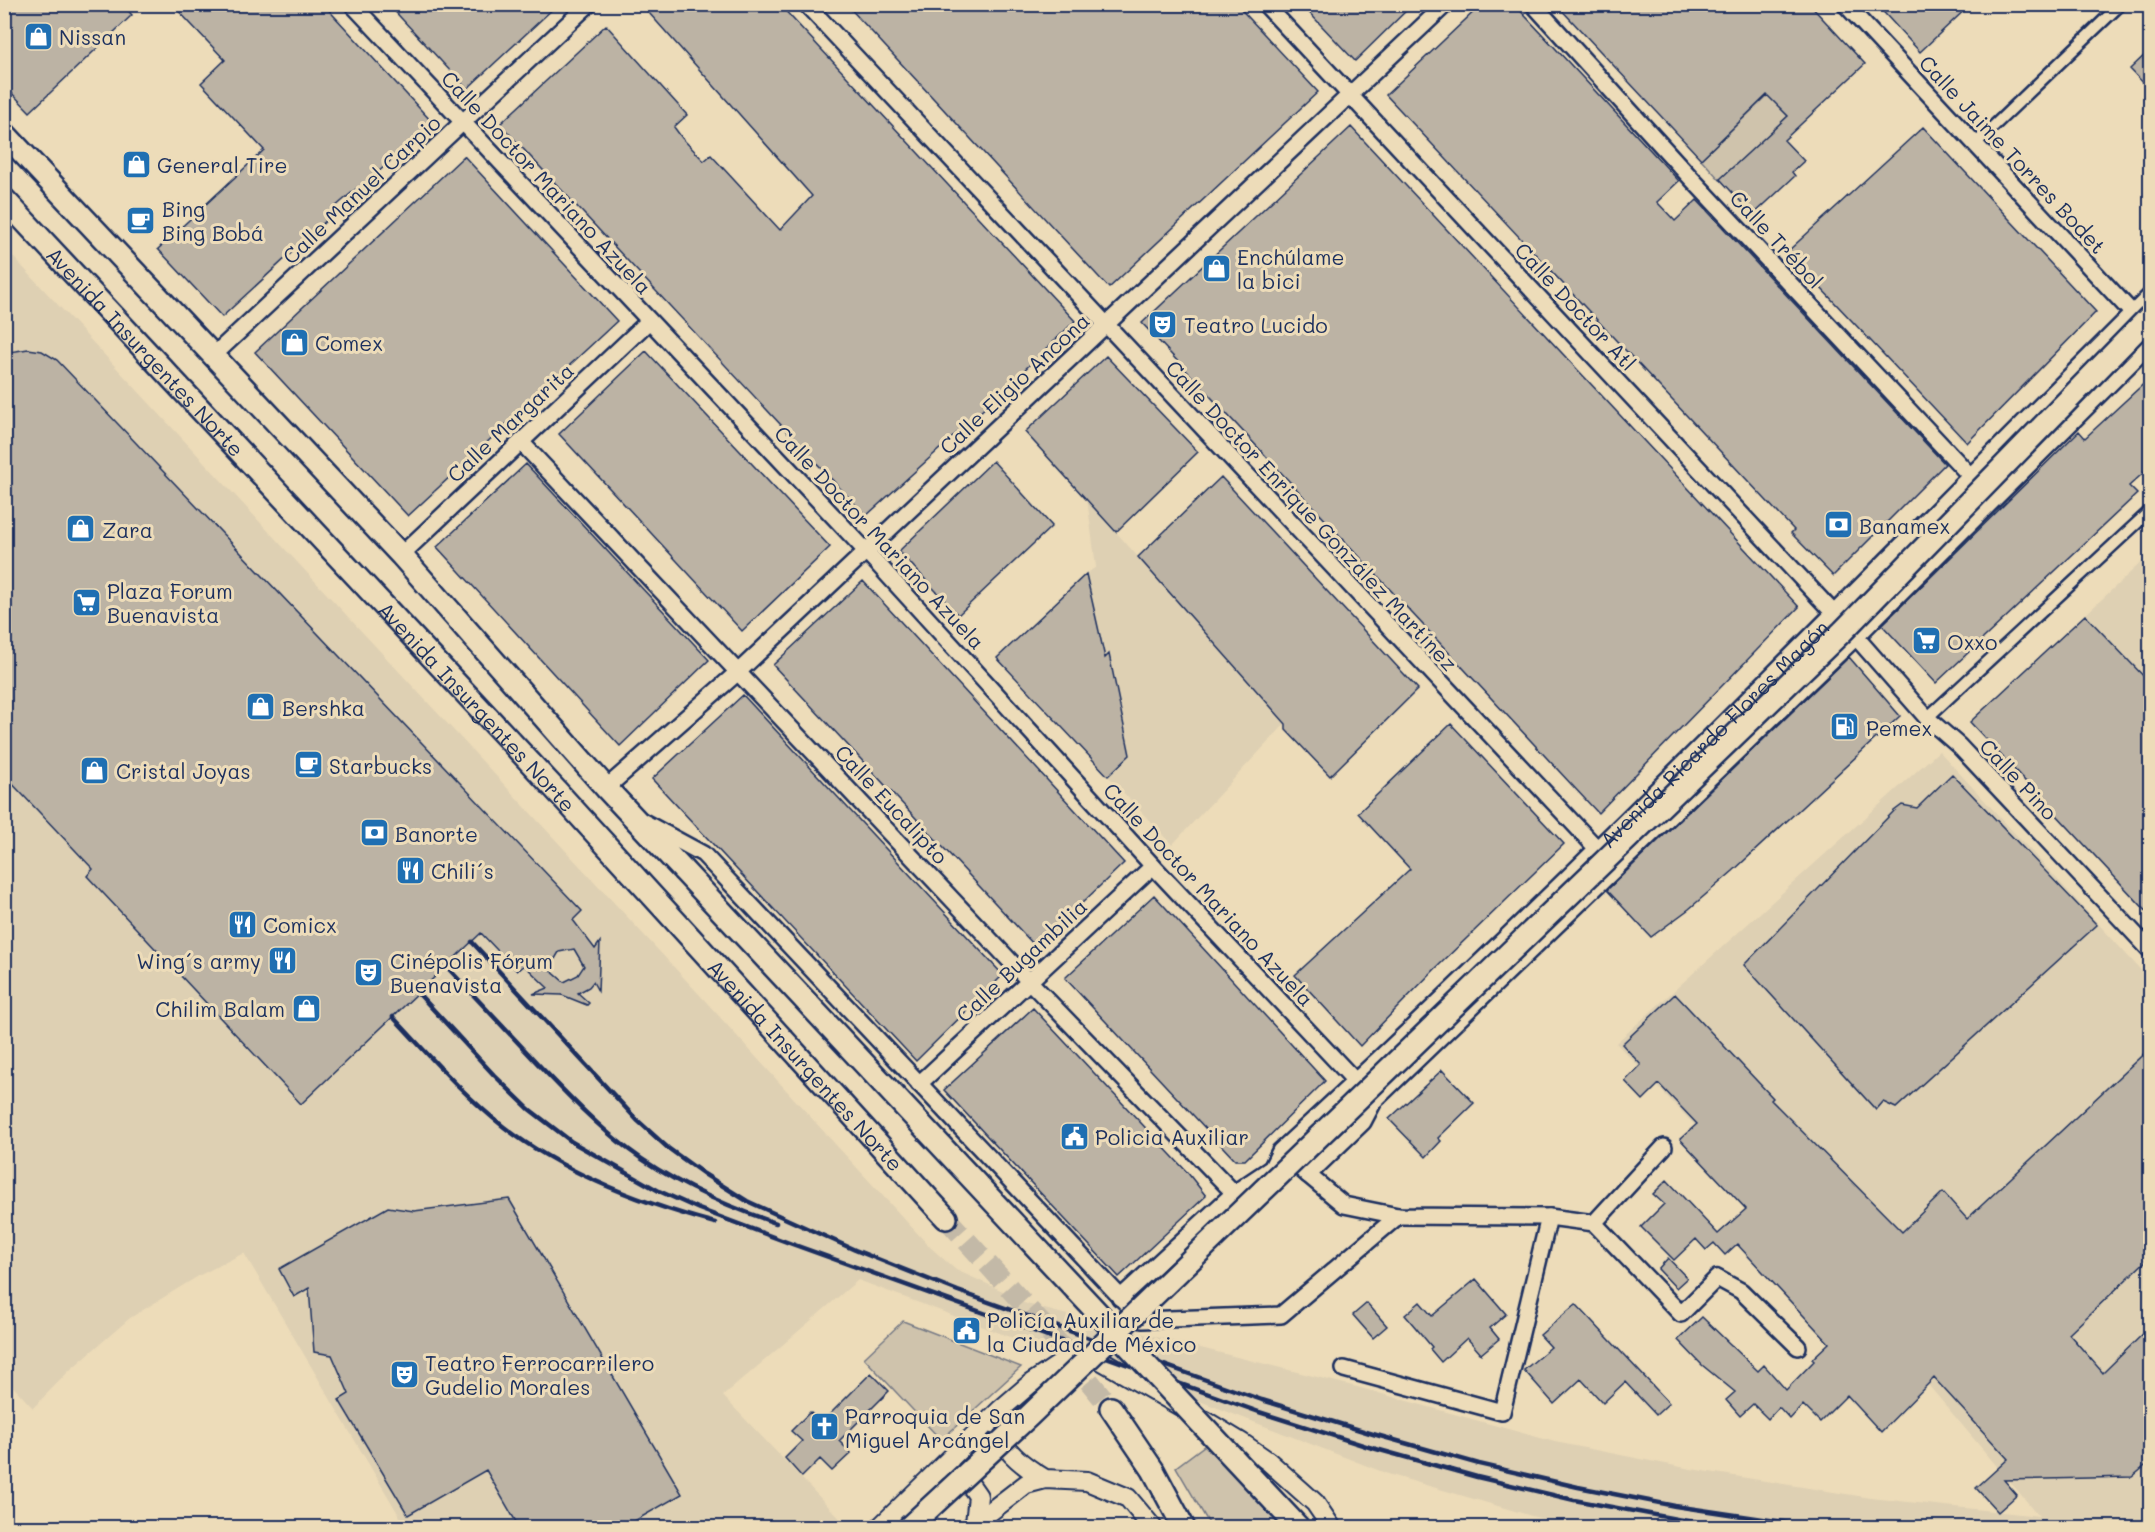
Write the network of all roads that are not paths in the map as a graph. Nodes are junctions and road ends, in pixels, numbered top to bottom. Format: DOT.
graph roads {
  1 [pos="352,4"];
  2 [pos="589,4"];
  3 [pos="806,4"];
  4 [pos="1264,4"];
  5 [pos="1446,4"];
  6 [pos="1533,4"];
  7 [pos="1845,4"];
  8 [pos="2121,4"];
  9 [pos="1351,96"];
  10 [pos="462,123"];
  11 [pos="4,133"];
  12 [pos="1975,144"];
  13 [pos="4,199"];
  14 [pos="2151,296"];
  15 [pos="2142,315"];
  16 [pos="649,321"];
  17 [pos="1105,325"];
  18 [pos="2151,332"];
  19 [pos="2151,344"];
  20 [pos="214,355"];
  21 [pos="521,441"];
  22 [pos="1970,477"];
  23 [pos="1993,500"];
  24 [pos="2151,511"];
  25 [pos="866,551"];
  26 [pos="401,555"];
  27 [pos="1833,614"];
  28 [pos="1856,636"];
  29 [pos="738,672"];
  30 [pos="1927,718"];
  31 [pos="606,788"];
  32 [pos="631,814"];
  33 [pos="1597,849"];
  34 [pos="1153,867"];
  35 [pos="1615,869"];
  36 [pos="2151,950"];
  37 [pos="1029,981"];
  38 [pos="1356,1082"];
  39 [pos="919,1084"];
  40 [pos="1374,1101"];
  41 [pos="1363,1122"];
  42 [pos="1664,1147"];
  43 [pos="1280,1158"];
  44 [pos="1308,1175"];
  45 [pos="1234,1193"];
  46 [pos="1398,1216"];
  47 [pos="1549,1216"];
  48 [pos="946,1218"];
  49 [pos="1594,1223"];
  50 [pos="1120,1298"];
  51 [pos="1798,1347"];
  52 [pos="1344,1369"];
  53 [pos="1111,1408"];
  54 [pos="1001,1409"];
  55 [pos="933,1475"];
  56 [pos="1046,1479"];
  57 [pos="972,1525"];
  58 [pos="879,1527"];
  59 [pos="908,1527"];
  60 [pos="1153,1527"];
  61 [pos="1184,1527"];
  62 [pos="1299,1527"];
  63 [pos="1332,1527"];
  1 -- 10 [label="street, Calle Doctor Mariano Azuela"];
  2 -- 10 [label="street, Calle Manuel Carpio"];
  3 -- 17 [label="street, Calle Doctor Enrique González Martínez"];
  4 -- 9 [label="street, Calle Doctor Atl"];
  5 -- 9 [label="street, Calle Eligio Ancona"];
  6 -- 22 [label="street, Calle Trébol"];
  7 -- 12 [label="street, Calle Jaime Torres Bodet"];
  8 -- 12 [label="street"];
  9 -- 17 [label="street, Calle Eligio Ancona"];
  9 -- 27 [label="street, Calle Doctor Atl"];
  10 -- 16 [label="street, Calle Doctor Mariano Azuela"];
  10 -- 20 [label="street, Calle Manuel Carpio"];
  11 -- 20 [label="main road, Avenida Insurgentes Norte"];
  12 -- 15 [label="street, Calle Jaime Torres Bodet"];
  13 -- 48 [label="main road, Avenida Insurgentes Norte"];
  14 -- 15 [label="street, Avenida Ricardo Flores Magón"];
  15 -- 18 [label="street, Calle Jaime Torres Bodet"];
  15 -- 22 [label="street, Avenida Ricardo Flores Magón"];
  15 -- 59 [label="main road, Avenida Ricardo Flores Magón, bridge"];
  16 -- 21 [label="street, Calle Margarita"];
  16 -- 25 [label="street, Calle Doctor Mariano Azuela"];
  17 -- 25 [label="street, Calle Eligio Ancona"];
  17 -- 33 [label="street, Calle Doctor Enrique González Martínez"];
  19 -- 23 [label="street, Avenida Ricardo Flores Magón"];
  20 -- 26 [label="main road, Avenida Insurgentes Norte"];
  21 -- 26 [label="street, Calle Margarita"];
  21 -- 29 [label="street, Calle Eucalipto"];
  22 -- 23 [label="street, Calle Trébol"];
  22 -- 27 [label="street, Avenida Ricardo Flores Magón"];
  23 -- 28 [label="street, Avenida Ricardo Flores Magón"];
  24 -- 30 [label="street"];
  25 -- 29 [label="street, Calle Eligio Ancona"];
  25 -- 34 [label="street, Calle Doctor Mariano Azuela"];
  26 -- 31 [label="main road, Avenida Insurgentes Norte"];
  27 -- 28 [label="street, Calle Doctor Atl"];
  27 -- 33 [label="street, Avenida Ricardo Flores Magón"];
  28 -- 30 [label="street, Calle Pino"];
  28 -- 35 [label="street, Avenida Ricardo Flores Magón"];
  29 -- 31 [label="street, Calle Eligio Ancona"];
  29 -- 37 [label="street, Calle Eucalipto"];
  30 -- 36 [label="street, Calle Pino"];
  31 -- 32 [label="main road, Avenida Insurgentes Norte"];
  32 -- 39 [label="street, Avenida Insurgentes Norte"];
  32 -- 62 [label="main road, Avenida Insurgentes Norte, bridge"];
  33 -- 35 [label="street, Calle Doctor Enrique González Martínez"];
  33 -- 38 [label="street, Avenida Ricardo Flores Magón"];
  34 -- 37 [label="street, Calle Bugambilia"];
  34 -- 38 [label="street, Calle Doctor Mariano Azuela"];
  35 -- 40 [label="street, Avenida Ricardo Flores Magón"];
  37 -- 39 [label="street, Calle Bugambilia"];
  37 -- 45 [label="street, Calle Eucalipto"];
  38 -- 40 [label="street, Calle Doctor Mariano Azuela"];
  38 -- 43 [label="street, Avenida Ricardo Flores Magón"];
  39 -- 50 [label="street, Avenida Insurgentes Norte"];
  40 -- 41 [label="street, Avenida Ricardo Flores Magón"];
  41 -- 43 [label="street, Avenida Ricardo Flores Magón"];
  41 -- 44 [label="street, Avenida Ricardo Flores Magón"];
  42 -- 49 [label="street"];
  43 -- 44 [label="street"];
  43 -- 45 [label="street, Avenida Ricardo Flores Magón"];
  44 -- 46 [label="street"];
  45 -- 50 [label="street, Avenida Ricardo Flores Magón"];
  46 -- 47 [label="street"];
  46 -- 50 [label="street, Avenida Insurgentes Norte"];
  47 -- 49 [label="street"];
  47 -- 52 [label="street"];
  49 -- 51 [label="street"];
  53 -- 61 [label="main road"];
  54 -- 55 [label="street"];
  54 -- 56 [label="street"];
  54 -- 63 [label="street"];
  55 -- 57 [label="street"];
  55 -- 58 [label="street"];
  56 -- 57 [label="street"];
  56 -- 60 [label="street"];
}
